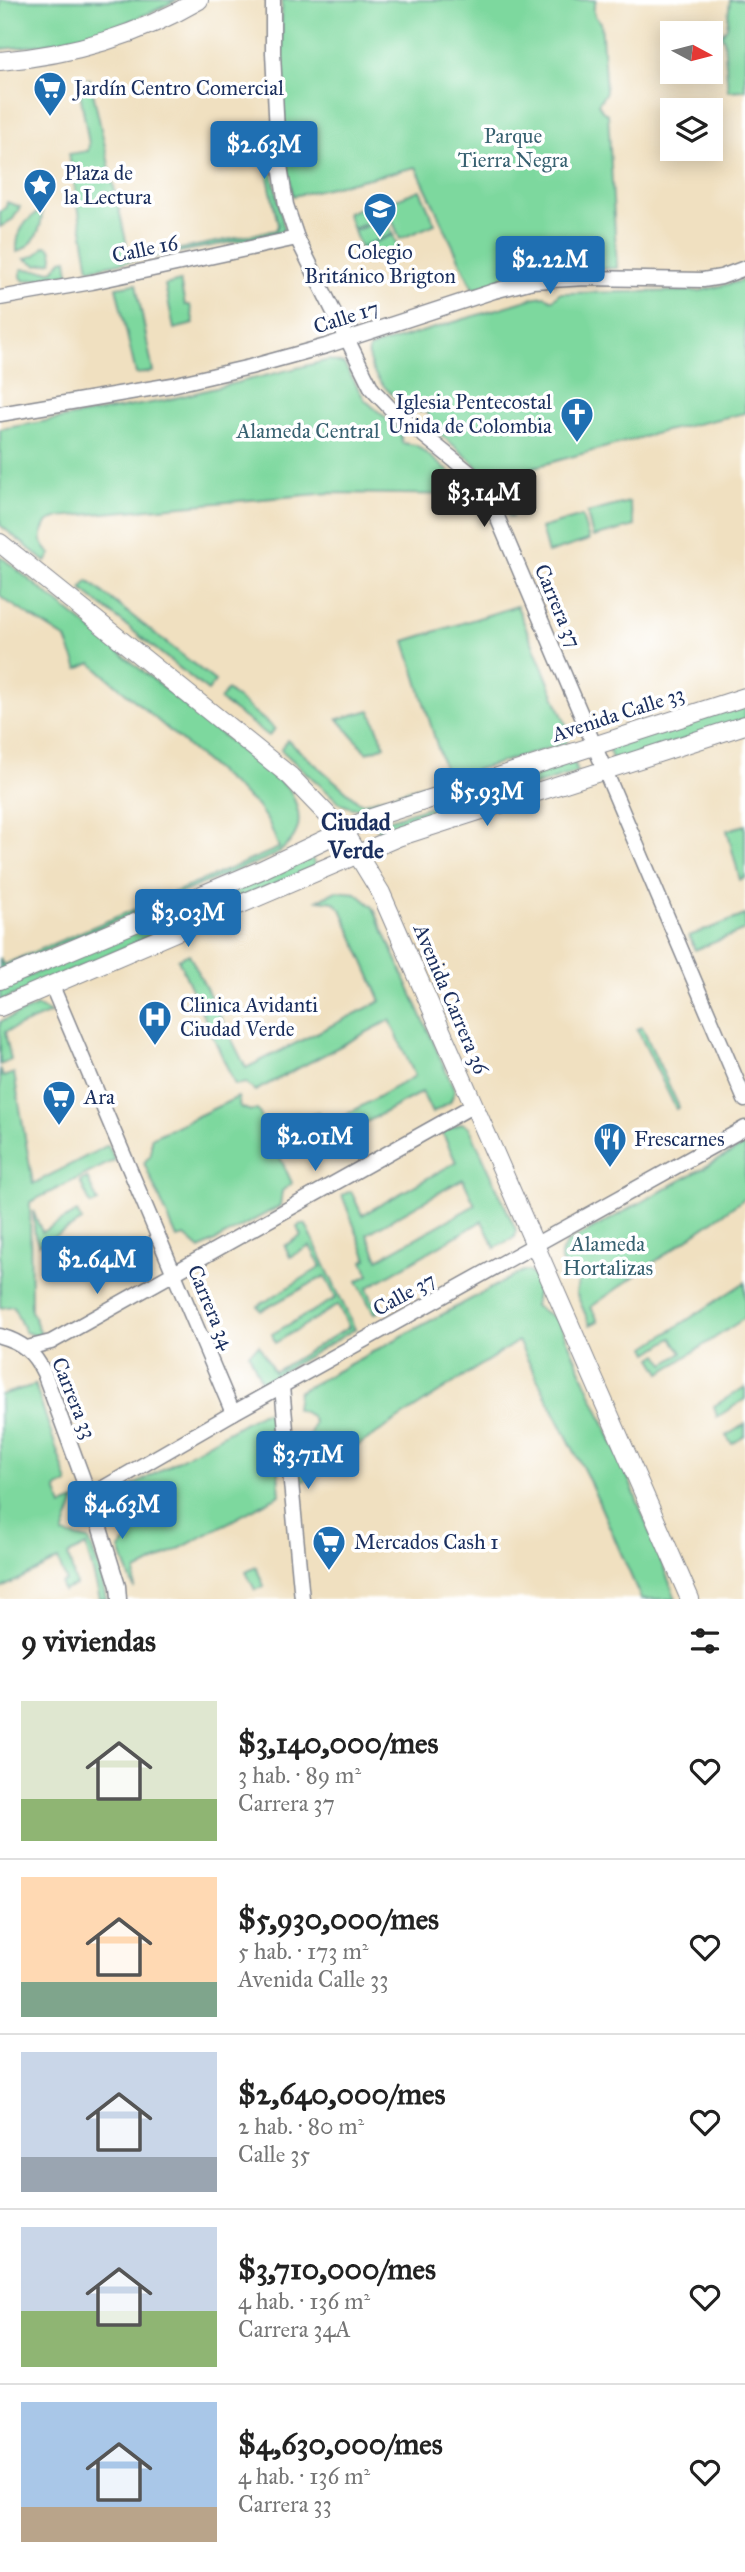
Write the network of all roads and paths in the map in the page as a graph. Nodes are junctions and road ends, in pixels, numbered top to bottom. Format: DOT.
graph roads {
  1 [pos="199,0"];
  2 [pos="273,0"];
  3 [pos="0,61"];
  4 [pos="297,238"];
  5 [pos="745,268"];
  6 [pos="0,298"];
  7 [pos="348,340"];
  8 [pos="0,414"];
  9 [pos="0,543"];
  10 [pos="745,697"];
  11 [pos="745,725"];
  12 [pos="594,746"];
  13 [pos="604,771"];
  14 [pos="343,831"];
  15 [pos="358,853"];
  16 [pos="0,980"];
  17 [pos="52,986"];
  18 [pos="0,1007"];
  19 [pos="745,1100"];
  20 [pos="472,1105"];
  21 [pos="745,1128"];
  22 [pos="535,1246"];
  23 [pos="174,1272"];
  24 [pos="0,1336"];
  25 [pos="27,1348"];
  26 [pos="282,1387"];
  27 [pos="233,1413"];
  28 [pos="93,1506"];
  29 [pos="119,1592"];
  30 [pos="302,1599"];
  31 [pos="690,1599"];
  1 -- 3 [label="main road"];
  2 -- 4 [label="street, Carrera 37"];
  4 -- 6 [label="street, Calle 16"];
  4 -- 7 [label="street, Carrera 37"];
  5 -- 7 [label="street, Calle 17"];
  7 -- 8 [label="street, Calle 17"];
  7 -- 12 [label="street, Carrera 37"];
  9 -- 14 [label="main road, Avenida Carrera 36"];
  10 -- 12 [label="main road, Avenida Calle 33"];
  11 -- 13 [label="main road"];
  12 -- 13 [label="street, Carrera 37"];
  12 -- 14 [label="main road, Avenida Calle 33"];
  13 -- 15 [label="main road"];
  13 -- 19 [label="street, Carrera 37"];
  14 -- 15 [label="main road, Avenida Carrera 36"];
  14 -- 16 [label="main road, Avenida Calle 33"];
  15 -- 17 [label="main road"];
  15 -- 20 [label="main road, Avenida Carrera 36"];
  17 -- 18 [label="main road"];
  17 -- 23 [label="street, Carrera 34"];
  20 -- 22 [label="main road, Avenida Carrera 36"];
  20 -- 23 [label="street"];
  21 -- 22 [label="street, Calle 37"];
  22 -- 26 [label="street, Calle 37"];
  22 -- 31 [label="main road, Avenida Carrera 36"];
  23 -- 25 [label="street"];
  23 -- 27 [label="street, Carrera 34"];
  24 -- 25 [label="street"];
  25 -- 28 [label="street, Carrera 33"];
  26 -- 27 [label="street, Calle 37"];
  26 -- 30 [label="street"];
  27 -- 28 [label="street, Calle 37"];
  28 -- 29 [label="street, Carrera 33"];
}
